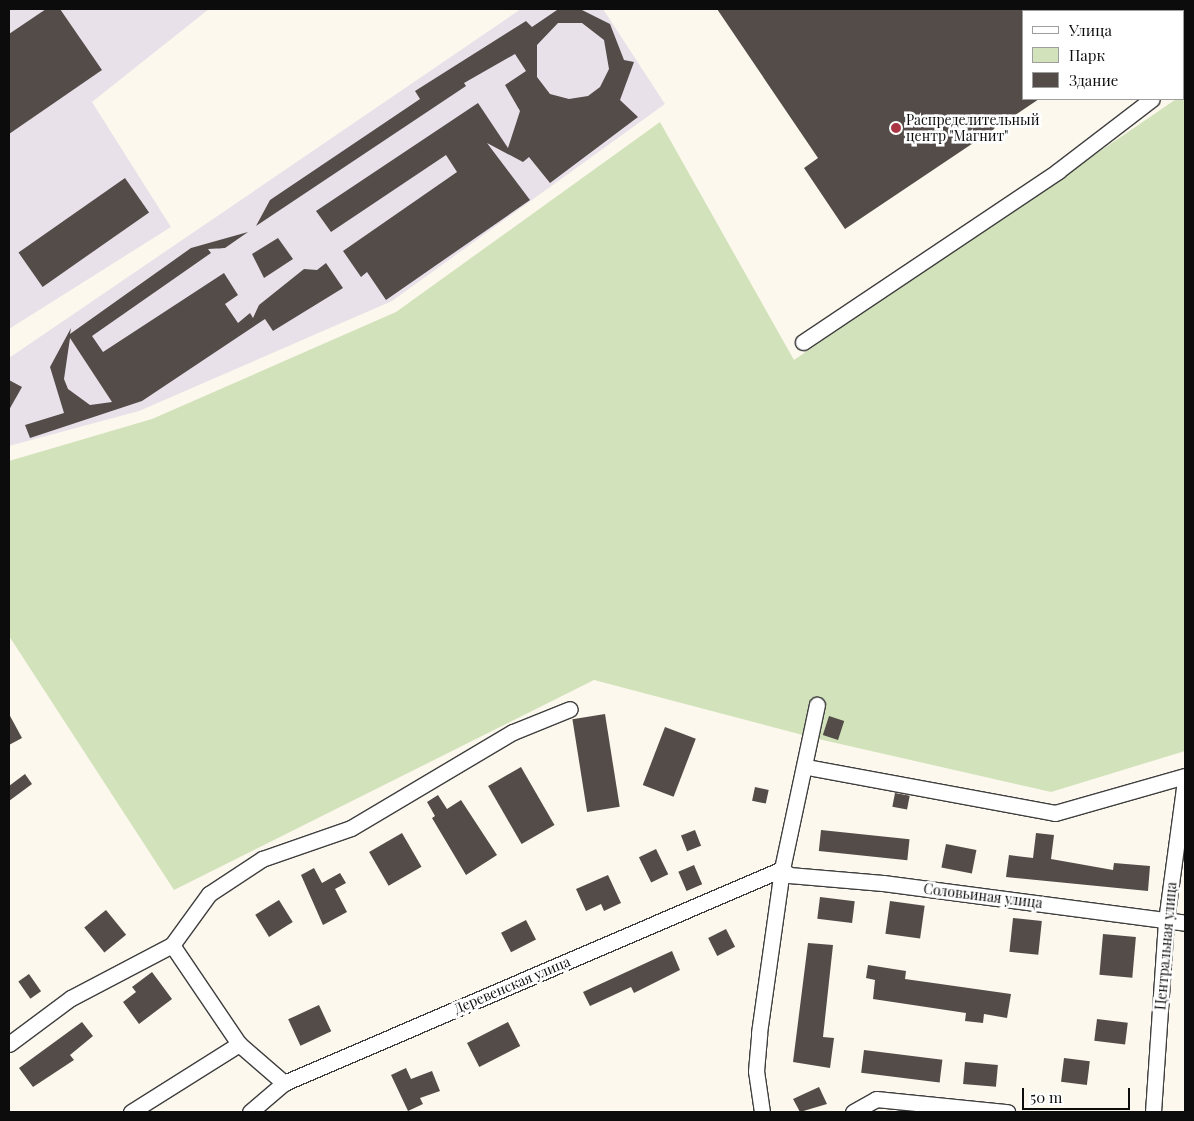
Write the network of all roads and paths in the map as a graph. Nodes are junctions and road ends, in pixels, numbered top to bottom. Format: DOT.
graph roads {
  1 [pos="1151,100"];
  2 [pos="803,342"];
  3 [pos="817,705"];
  4 [pos="570,709"];
  5 [pos="807,767"];
  6 [pos="1185,776"];
  7 [pos="1185,780"];
  8 [pos="782,869"];
  9 [pos="1166,921"];
  10 [pos="1185,923"];
  11 [pos="172,945"];
  12 [pos="9,1044"];
  13 [pos="239,1044"];
  14 [pos="284,1083"];
  15 [pos="131,1112"];
  16 [pos="250,1112"];
  17 [pos="762,1112"];
  18 [pos="853,1112"];
  19 [pos="1007,1112"];
  20 [pos="1153,1112"];
  1 -- 2 [label="street"];
  3 -- 5 [label="street"];
  4 -- 11 [label="street"];
  5 -- 6 [label="street"];
  5 -- 8 [label="street"];
  7 -- 9 [label="street, Центральная улица"];
  8 -- 9 [label="street, Соловьиная улица"];
  8 -- 14 [label="street, Деревенская улица"];
  8 -- 17 [label="street"];
  9 -- 10 [label="street, Соловьиная улица"];
  9 -- 20 [label="street, Центральная улица"];
  11 -- 12 [label="street"];
  11 -- 13 [label="street"];
  13 -- 14 [label="street"];
  13 -- 15 [label="street"];
  14 -- 16 [label="street, Деревенская улица"];
  18 -- 19 [label="street"];
}
